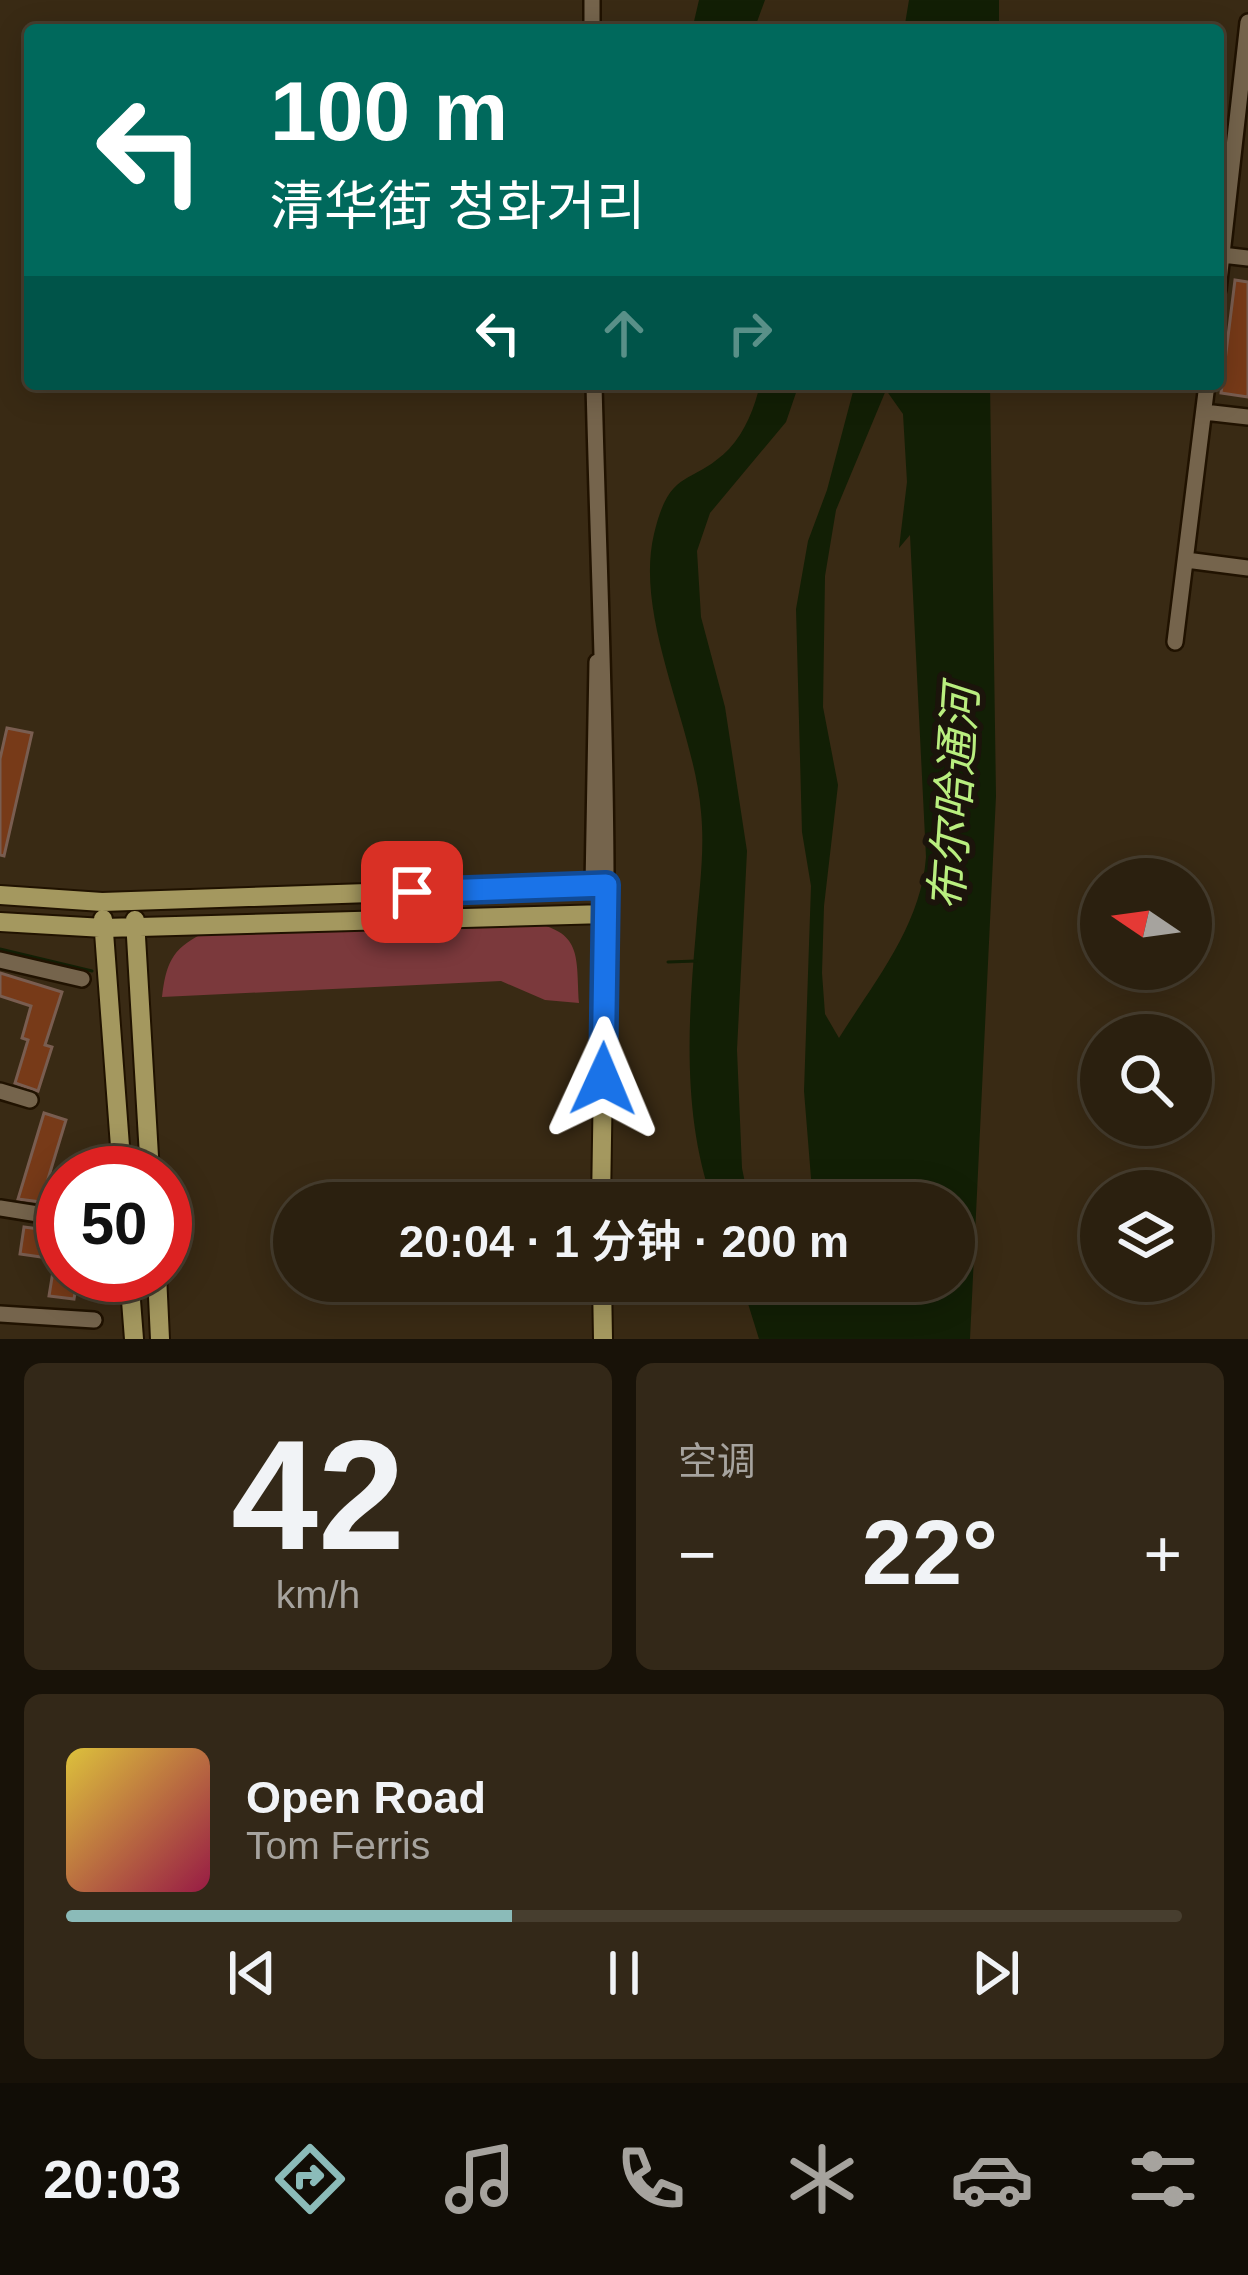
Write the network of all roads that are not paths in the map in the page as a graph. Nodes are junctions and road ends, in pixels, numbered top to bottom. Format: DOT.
graph roads {
  1 [pos="1248,22"];
  2 [pos="1243,113"];
  3 [pos="1224,241"];
  4 [pos="594,390"];
  5 [pos="1206,390"];
  6 [pos="1204,412"];
  7 [pos="1248,417"];
  8 [pos="1186,560"];
  9 [pos="1248,568"];
  10 [pos="1175,641"];
  11 [pos="600,886"];
  12 [pos="0,895"];
  13 [pos="133,901"];
  14 [pos="102,902"];
  15 [pos="600,913"];
  16 [pos="0,922"];
  17 [pos="135,927"];
  18 [pos="104,928"];
  19 [pos="0,960"];
  20 [pos="82,979"];
  21 [pos="0,1091"];
  22 [pos="30,1100"];
  23 [pos="120,1146"];
  24 [pos="148,1146"];
  25 [pos="593,1182"];
  26 [pos="601,1182"];
  27 [pos="0,1208"];
  28 [pos="36,1214"];
  29 [pos="131,1302"];
  30 [pos="158,1302"];
  31 [pos="591,1302"];
  32 [pos="602,1302"];
  33 [pos="0,1314"];
  34 [pos="94,1320"];
  35 [pos="134,1339"];
  36 [pos="160,1339"];
  37 [pos="590,1339"];
  38 [pos="603,1339"];
  1 -- 2 [label="street"];
  2 -- 3 [label="street"];
  4 -- 11 [label="street"];
  5 -- 6 [label="street"];
  6 -- 7 [label="street"];
  6 -- 8 [label="street"];
  8 -- 9 [label="street"];
  8 -- 10 [label="street"];
  11 -- 13 [label="main road"];
  11 -- 15 [label="main road"];
  12 -- 14 [label="main road"];
  13 -- 14 [label="main road"];
  13 -- 17 [label="main road"];
  14 -- 18 [label="main road"];
  15 -- 17 [label="main road"];
  15 -- 25 [label="main road"];
  15 -- 26 [label="main road"];
  16 -- 18 [label="main road"];
  17 -- 18 [label="main road"];
  17 -- 24 [label="main road"];
  18 -- 23 [label="main road"];
  19 -- 20 [label="street"];
  21 -- 22 [label="street"];
  27 -- 28 [label="street"];
  29 -- 35 [label="main road"];
  30 -- 36 [label="main road"];
  31 -- 37 [label="main road"];
  32 -- 38 [label="main road"];
  33 -- 34 [label="street"];
}
